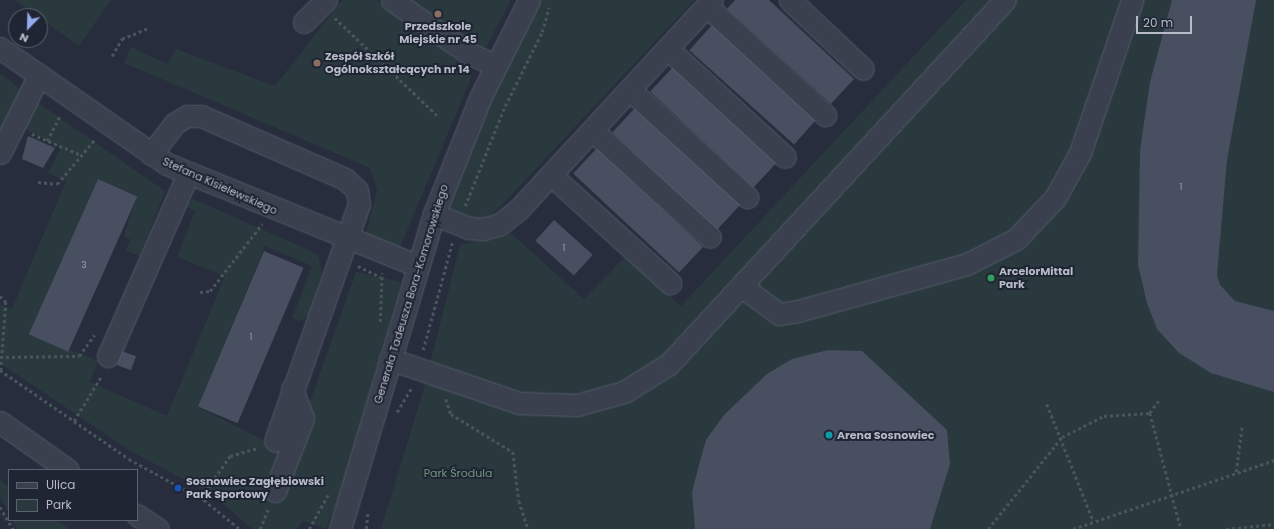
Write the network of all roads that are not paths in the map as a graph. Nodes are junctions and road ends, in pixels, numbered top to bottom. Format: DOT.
graph roads {
  1 [pos="392,0"];
  2 [pos="529,0"];
  3 [pos="790,0"];
  4 [pos="1005,0"];
  5 [pos="1132,0"];
  6 [pos="324,2"];
  7 [pos="710,3"];
  8 [pos="304,22"];
  9 [pos="0,48"];
  10 [pos="668,49"];
  11 [pos="495,65"];
  12 [pos="863,68"];
  13 [pos="39,75"];
  14 [pos="630,90"];
  15 [pos="825,115"];
  16 [pos="592,130"];
  17 [pos="0,153"];
  18 [pos="151,154"];
  19 [pos="785,157"];
  20 [pos="188,174"];
  21 [pos="551,175"];
  22 [pos="747,196"];
  23 [pos="434,214"];
  24 [pos="710,237"];
  25 [pos="346,239"];
  26 [pos="418,266"];
  27 [pos="670,283"];
  28 [pos="741,286"];
  29 [pos="108,356"];
  30 [pos="390,359"];
  31 [pos="292,389"];
  32 [pos="0,422"];
  33 [pos="275,440"];
  34 [pos="67,469"];
  35 [pos="275,492"];
  36 [pos="138,516"];
  37 [pos="158,529"];
  38 [pos="340,529"];
  1 -- 11 [label="street"];
  2 -- 11 [label="street, Generała Tadeusza Bora-Komorowskiego"];
  3 -- 12 [label="street"];
  4 -- 28 [label="street"];
  5 -- 28 [label="street"];
  6 -- 8 [label="street"];
  7 -- 10 [label="street"];
  7 -- 15 [label="street"];
  9 -- 13 [label="street, Stefana Kisielewskiego"];
  10 -- 14 [label="street"];
  10 -- 19 [label="street"];
  11 -- 23 [label="street, Generała Tadeusza Bora-Komorowskiego"];
  13 -- 17 [label="street"];
  13 -- 18 [label="street, Stefana Kisielewskiego"];
  14 -- 16 [label="street"];
  14 -- 22 [label="street"];
  16 -- 21 [label="street"];
  16 -- 24 [label="street"];
  18 -- 20 [label="street, Stefana Kisielewskiego"];
  18 -- 25 [label="street"];
  20 -- 25 [label="street, Stefana Kisielewskiego"];
  20 -- 29 [label="street"];
  21 -- 23 [label="street"];
  21 -- 27 [label="street"];
  23 -- 26 [label="street, Generała Tadeusza Bora-Komorowskiego"];
  25 -- 26 [label="street, Stefana Kisielewskiego"];
  25 -- 31 [label="street"];
  26 -- 30 [label="street, Generała Tadeusza Bora-Komorowskiego"];
  28 -- 30 [label="street"];
  30 -- 38 [label="street, Generała Tadeusza Bora-Komorowskiego"];
  31 -- 33 [label="street"];
  31 -- 35 [label="street"];
  32 -- 34 [label="street"];
  36 -- 37 [label="street"];
}
